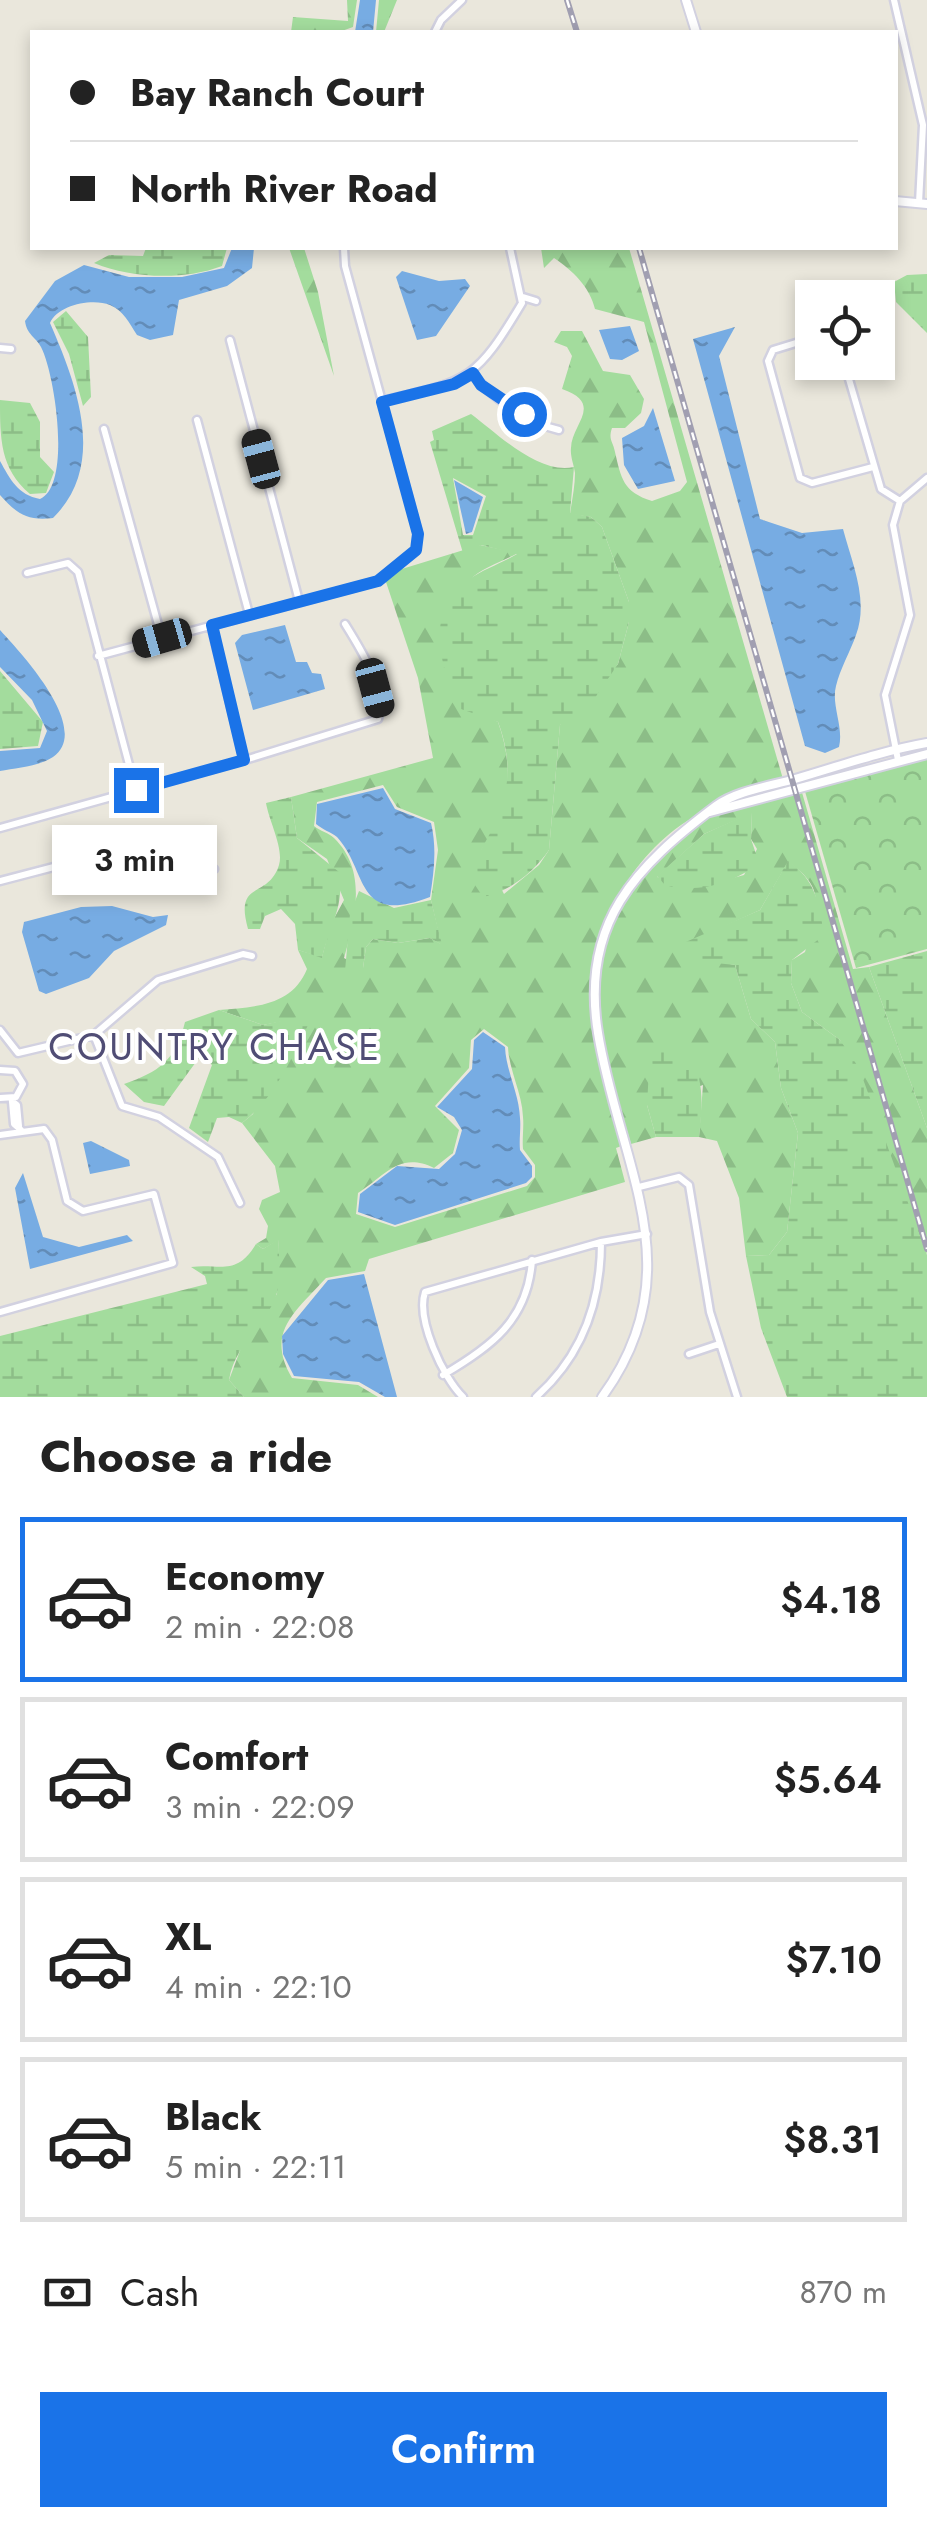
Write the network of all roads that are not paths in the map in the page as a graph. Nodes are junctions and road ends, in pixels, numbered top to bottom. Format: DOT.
graph roads {
  1 [pos="462,0"];
  2 [pos="686,0"];
  3 [pos="894,0"];
  4 [pos="436,30"];
  5 [pos="695,30"];
  6 [pos="898,201"];
  7 [pos="923,204"];
  8 [pos="344,250"];
  9 [pos="511,250"];
  10 [pos="523,298"];
  11 [pos="536,301"];
  12 [pos="230,340"];
  13 [pos="795,343"];
  14 [pos="0,348"];
  15 [pos="11,349"];
  16 [pos="473,373"];
  17 [pos="849,380"];
  18 [pos="382,402"];
  19 [pos="197,420"];
  20 [pos="104,429"];
  21 [pos="559,430"];
  22 [pos="872,467"];
  23 [pos="927,478"];
  24 [pos="900,502"];
  25 [pos="27,573"];
  26 [pos="299,602"];
  27 [pos="249,614"];
  28 [pos="345,624"];
  29 [pos="212,625"];
  30 [pos="162,638"];
  31 [pos="98,656"];
  32 [pos="927,743"];
  33 [pos="895,749"];
  34 [pos="927,754"];
  35 [pos="244,760"];
  36 [pos="898,760"];
  37 [pos="136,790"];
  38 [pos="710,812"];
  39 [pos="0,828"];
  40 [pos="214,869"];
  41 [pos="0,880"];
  42 [pos="252,956"];
  43 [pos="0,1030"];
  44 [pos="94,1034"];
  45 [pos="18,1053"];
  46 [pos="0,1070"];
  47 [pos="12,1070"];
  48 [pos="0,1098"];
  49 [pos="12,1100"];
  50 [pos="20,1128"];
  51 [pos="0,1135"];
  52 [pos="639,1188"];
  53 [pos="240,1204"];
  54 [pos="648,1234"];
  55 [pos="601,1242"];
  56 [pos="532,1260"];
  57 [pos="0,1312"];
  58 [pos="719,1344"];
  59 [pos="689,1354"];
  60 [pos="443,1375"];
  61 [pos="463,1397"];
  62 [pos="536,1397"];
  63 [pos="602,1397"];
  64 [pos="737,1397"];
  1 -- 4 [label="street"];
  2 -- 5 [label="street"];
  3 -- 7 [label="street"];
  6 -- 7 [label="street"];
  8 -- 18 [label="street"];
  9 -- 10 [label="street"];
  10 -- 11 [label="street"];
  10 -- 16 [label="street"];
  12 -- 26 [label="street"];
  13 -- 22 [label="street"];
  14 -- 15 [label="street"];
  16 -- 18 [label="street"];
  16 -- 21 [label="street"];
  17 -- 22 [label="street"];
  18 -- 26 [label="street"];
  19 -- 27 [label="street"];
  20 -- 30 [label="street"];
  22 -- 24 [label="street"];
  23 -- 24 [label="street"];
  24 -- 33 [label="street"];
  25 -- 31 [label="street"];
  26 -- 27 [label="street"];
  27 -- 29 [label="street"];
  28 -- 35 [label="street"];
  29 -- 30 [label="street"];
  29 -- 35 [label="street"];
  30 -- 31 [label="street"];
  31 -- 37 [label="street"];
  32 -- 33 [label="street"];
  33 -- 36 [label="street"];
  33 -- 38 [label="street"];
  34 -- 36 [label="street"];
  35 -- 37 [label="street"];
  36 -- 38 [label="street"];
  37 -- 39 [label="street"];
  38 -- 52 [label="street"];
  40 -- 41 [label="street"];
  42 -- 44 [label="street"];
  43 -- 45 [label="street"];
  44 -- 45 [label="street"];
  44 -- 53 [label="street"];
  45 -- 47 [label="street"];
  46 -- 47 [label="street"];
  47 -- 49 [label="street"];
  48 -- 49 [label="street"];
  49 -- 50 [label="street"];
  50 -- 51 [label="street"];
  50 -- 57 [label="street"];
  52 -- 54 [label="street"];
  52 -- 58 [label="street"];
  54 -- 55 [label="street"];
  54 -- 63 [label="street"];
  55 -- 56 [label="street"];
  55 -- 62 [label="street"];
  56 -- 60 [label="street"];
  56 -- 60 [label="street"];
  58 -- 59 [label="street"];
  58 -- 64 [label="street"];
  60 -- 61 [label="street"];
}
